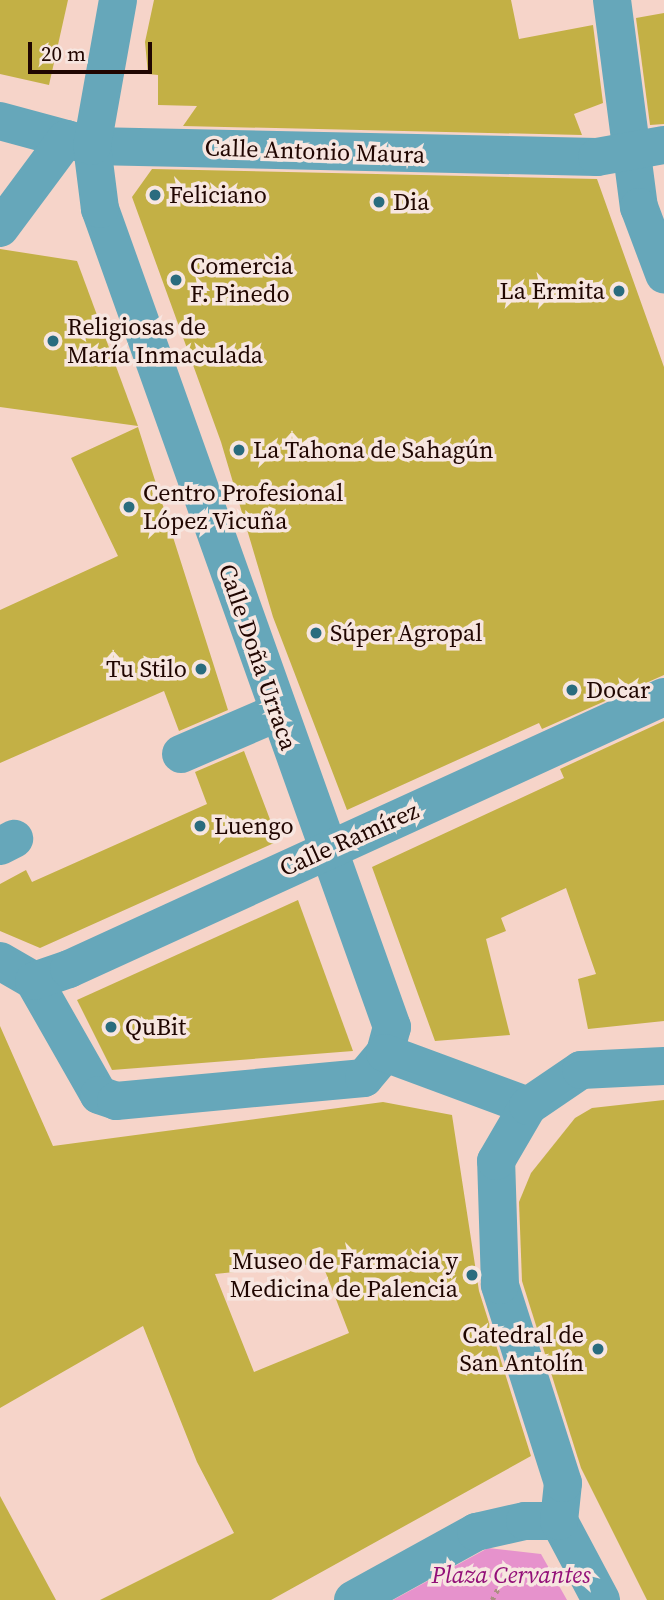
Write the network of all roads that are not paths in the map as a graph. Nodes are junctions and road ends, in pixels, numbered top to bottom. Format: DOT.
graph roads {
  1 [pos="118,0"];
  2 [pos="612,0"];
  3 [pos="0,121"];
  4 [pos="79,142"];
  5 [pos="649,149"];
  6 [pos="0,228"];
  7 [pos="664,274"];
  8 [pos="664,696"];
  9 [pos="276,713"];
  10 [pos="181,754"];
  11 [pos="326,848"];
  12 [pos="0,961"];
  13 [pos="34,981"];
  14 [pos="385,1054"];
  15 [pos="664,1066"];
  16 [pos="528,1106"];
  17 [pos="559,1521"];
  18 [pos="353,1600"];
  19 [pos="601,1600"];
  1 -- 4 [label="street"];
  2 -- 5 [label="street"];
  3 -- 4 [label="street, Calle Antonio Maura"];
  4 -- 5 [label="street, Calle Antonio Maura"];
  4 -- 6 [label="street"];
  4 -- 9 [label="street, Calle Doña Urraca"];
  5 -- 7 [label="street"];
  8 -- 11 [label="street, Calle Ramírez"];
  9 -- 10 [label="street"];
  9 -- 11 [label="street, Calle Doña Urraca"];
  11 -- 13 [label="street, Calle Ramírez"];
  11 -- 14 [label="street, Calle Doña Urraca"];
  12 -- 13 [label="street"];
  13 -- 14 [label="street"];
  14 -- 16 [label="street"];
  15 -- 16 [label="street"];
  16 -- 17 [label="street"];
  17 -- 18 [label="street"];
  17 -- 19 [label="street"];
}
